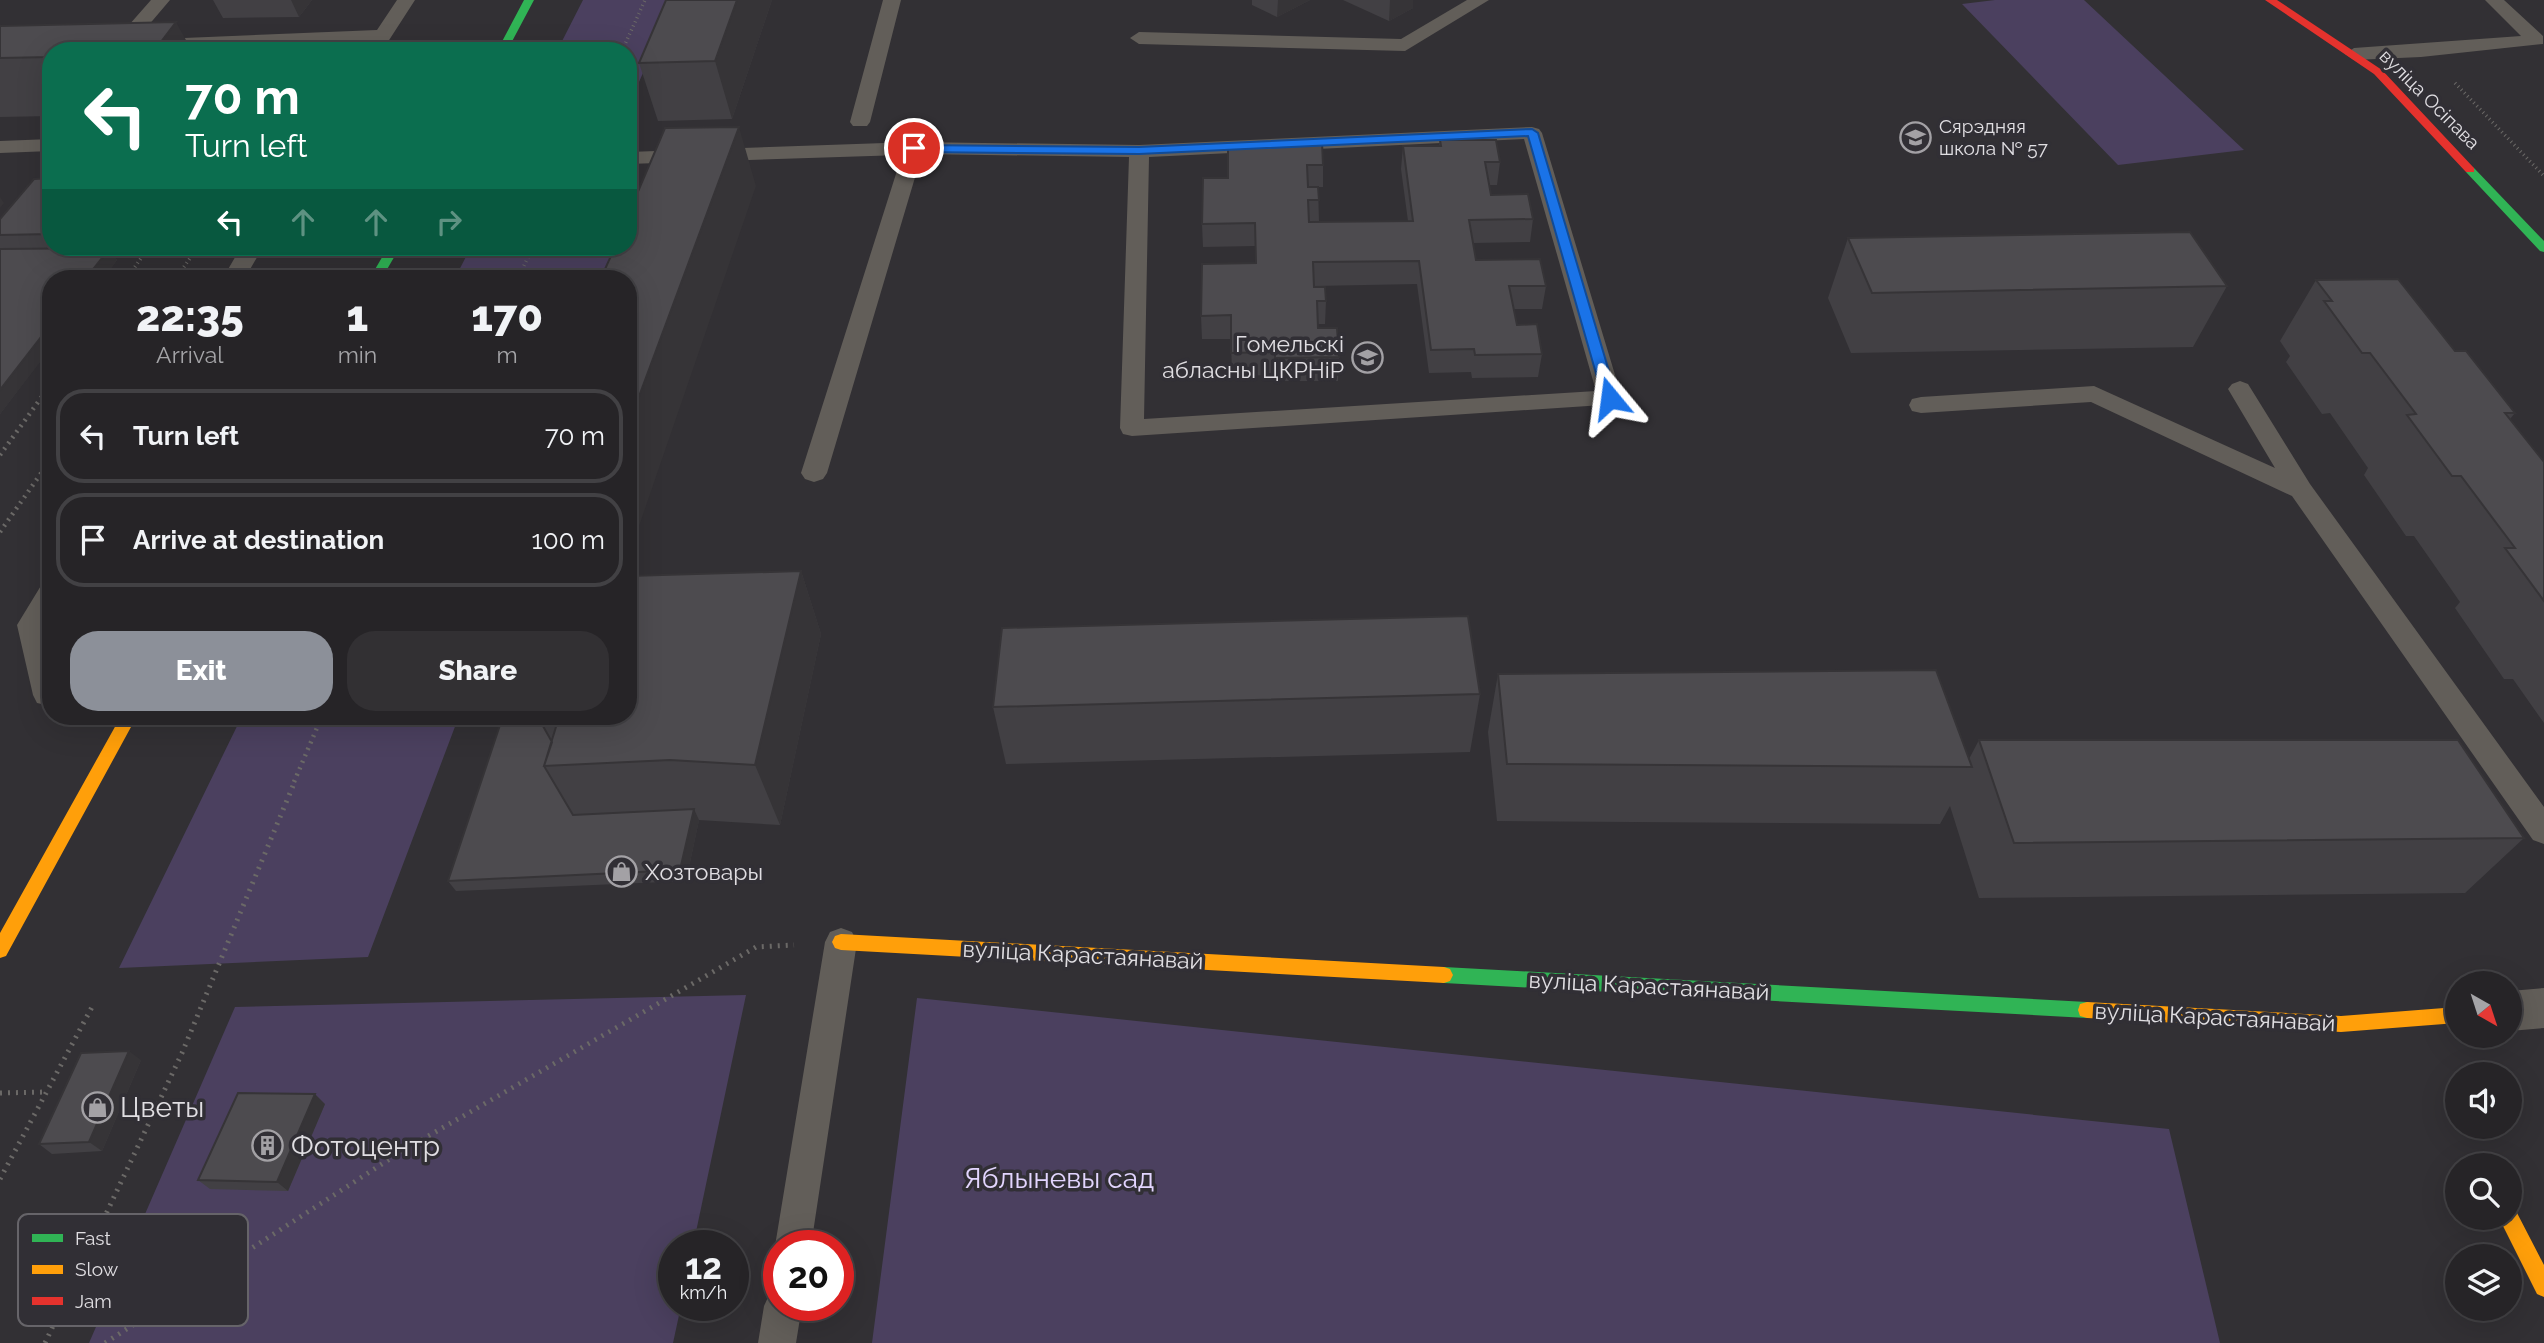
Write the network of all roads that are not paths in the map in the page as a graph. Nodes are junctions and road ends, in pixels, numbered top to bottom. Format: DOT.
graph roads {
  1 [pos="161,0"];
  2 [pos="406,0"];
  3 [pos="529,0"];
  4 [pos="892,0"];
  5 [pos="1480,0"];
  6 [pos="2270,0"];
  7 [pos="2494,0"];
  8 [pos="1139,38"];
  9 [pos="2540,40"];
  10 [pos="124,42"];
  11 [pos="379,42"];
  12 [pos="507,42"];
  13 [pos="2354,54"];
  14 [pos="860,122"];
  15 [pos="42,145"];
  16 [pos="0,147"];
  17 [pos="914,148"];
  18 [pos="1139,151"];
  19 [pos="637,158"];
  20 [pos="2544,248"];
  21 [pos="2240,389"];
  22 [pos="1921,405"];
  23 [pos="814,473"];
  24 [pos="2301,490"];
  25 [pos="42,606"];
  26 [pos="42,673"];
  27 [pos="124,725"];
  28 [pos="2544,831"];
  29 [pos="841,942"];
  30 [pos="0,950"];
  31 [pos="2544,1008"];
  32 [pos="2522,1010"];
  33 [pos="2445,1016"];
  34 [pos="796,1230"];
  35 [pos="2515,1230"];
  36 [pos="2544,1287"];
  37 [pos="781,1321"];
  38 [pos="777,1343"];
  1 -- 10 [label="lane"];
  2 -- 11 [label="lane"];
  3 -- 12 [label="street"];
  4 -- 14 [label="lane"];
  5 -- 8 [label="lane"];
  6 -- 13 [label="street, вуліца Осіпава"];
  7 -- 9 [label="lane"];
  9 -- 13 [label="lane"];
  13 -- 20 [label="street, вуліца Осіпава"];
  15 -- 16 [label="lane"];
  17 -- 18 [label="lane"];
  17 -- 19 [label="lane"];
  17 -- 23 [label="lane"];
  18 -- 18 [label="lane"];
  21 -- 24 [label="lane"];
  22 -- 24 [label="lane"];
  24 -- 28 [label="lane"];
  25 -- 26 [label="lane"];
  27 -- 30 [label="street"];
  29 -- 33 [label="street, вуліца Карастаянавай"];
  29 -- 34 [label="lane"];
  31 -- 32 [label="street"];
  35 -- 36 [label="street"];
  37 -- 38 [label="lane"];
}
